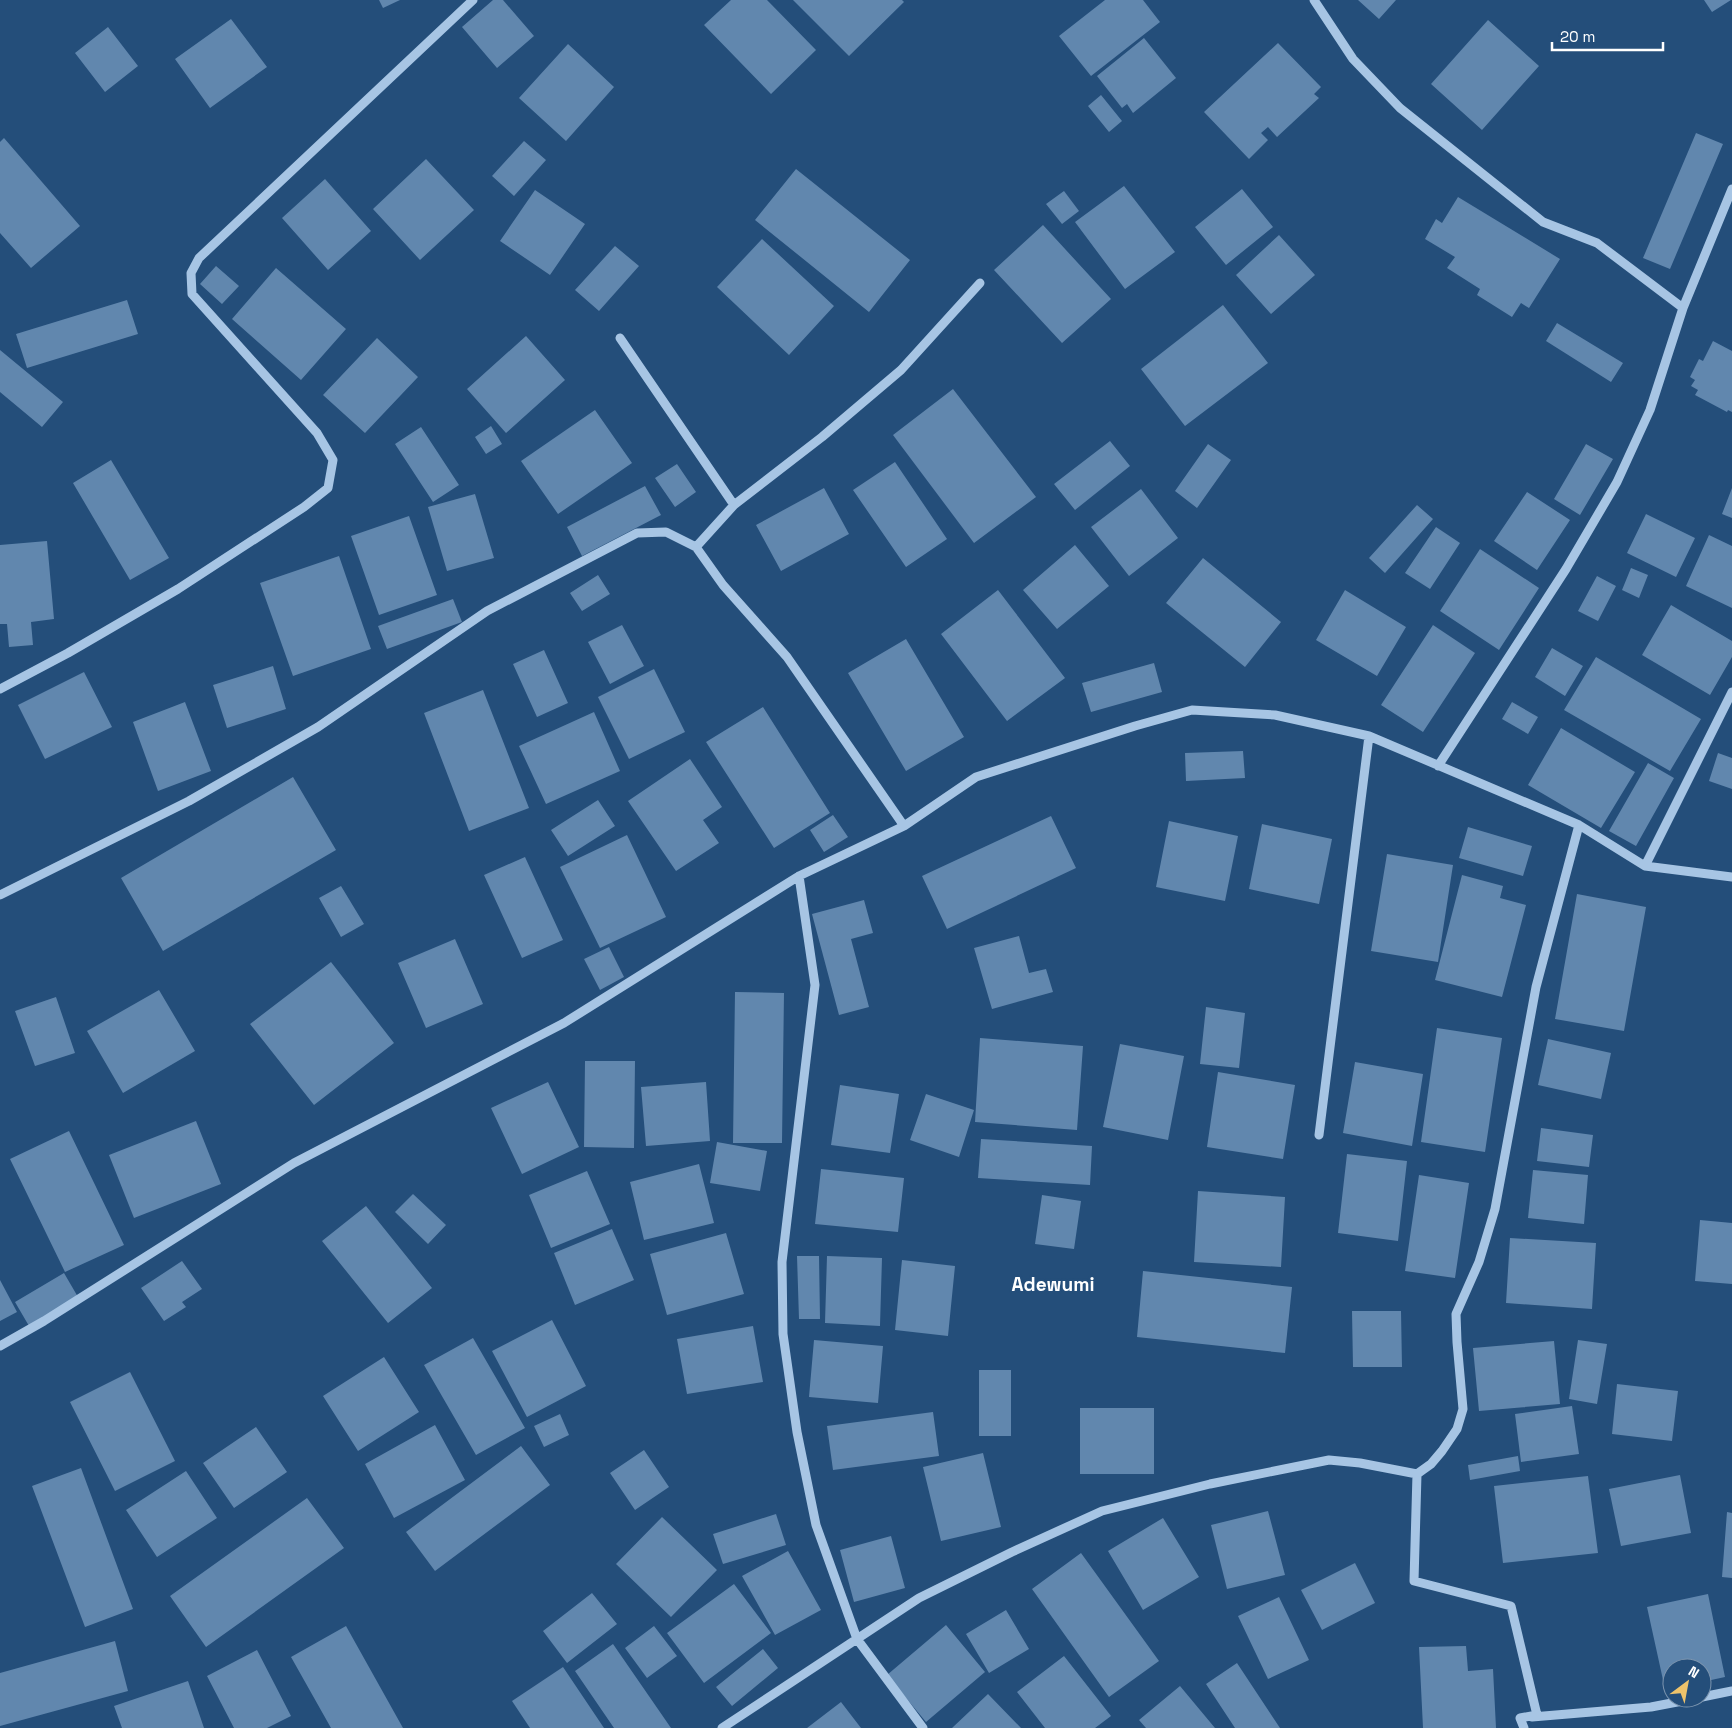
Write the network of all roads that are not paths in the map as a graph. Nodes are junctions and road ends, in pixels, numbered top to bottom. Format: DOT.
graph roads {
  1 [pos="473,0"];
  2 [pos="1314,0"];
  3 [pos="1732,189"];
  4 [pos="980,283"];
  5 [pos="1683,308"];
  6 [pos="620,338"];
  7 [pos="734,505"];
  8 [pos="696,547"];
  9 [pos="0,689"];
  10 [pos="1732,692"];
  11 [pos="1369,736"];
  12 [pos="1438,766"];
  13 [pos="1578,825"];
  14 [pos="904,826"];
  15 [pos="1645,866"];
  16 [pos="799,876"];
  17 [pos="1732,877"];
  18 [pos="0,895"];
  19 [pos="1319,1135"];
  20 [pos="0,1346"];
  21 [pos="1417,1474"];
  22 [pos="857,1640"];
  23 [pos="1732,1691"];
  24 [pos="1712,1695"];
  25 [pos="1662,1705"];
  26 [pos="1520,1718"];
  27 [pos="722,1728"];
  28 [pos="923,1728"];
  29 [pos="1524,1728"];
  1 -- 9 [label="street"];
  2 -- 5 [label="street"];
  3 -- 5 [label="street"];
  4 -- 7 [label="street"];
  5 -- 12 [label="street"];
  6 -- 7 [label="street"];
  7 -- 8 [label="street"];
  8 -- 14 [label="street"];
  8 -- 18 [label="street"];
  10 -- 15 [label="street"];
  11 -- 12 [label="street"];
  11 -- 14 [label="street"];
  11 -- 19 [label="street"];
  12 -- 13 [label="street"];
  13 -- 15 [label="street"];
  13 -- 21 [label="street"];
  14 -- 16 [label="street"];
  15 -- 17 [label="street"];
  16 -- 20 [label="street"];
  16 -- 22 [label="street"];
  21 -- 22 [label="street"];
  21 -- 26 [label="street"];
  22 -- 27 [label="street"];
  22 -- 28 [label="street"];
  23 -- 24 [label="street"];
  25 -- 26 [label="street"];
  26 -- 29 [label="street"];
}
